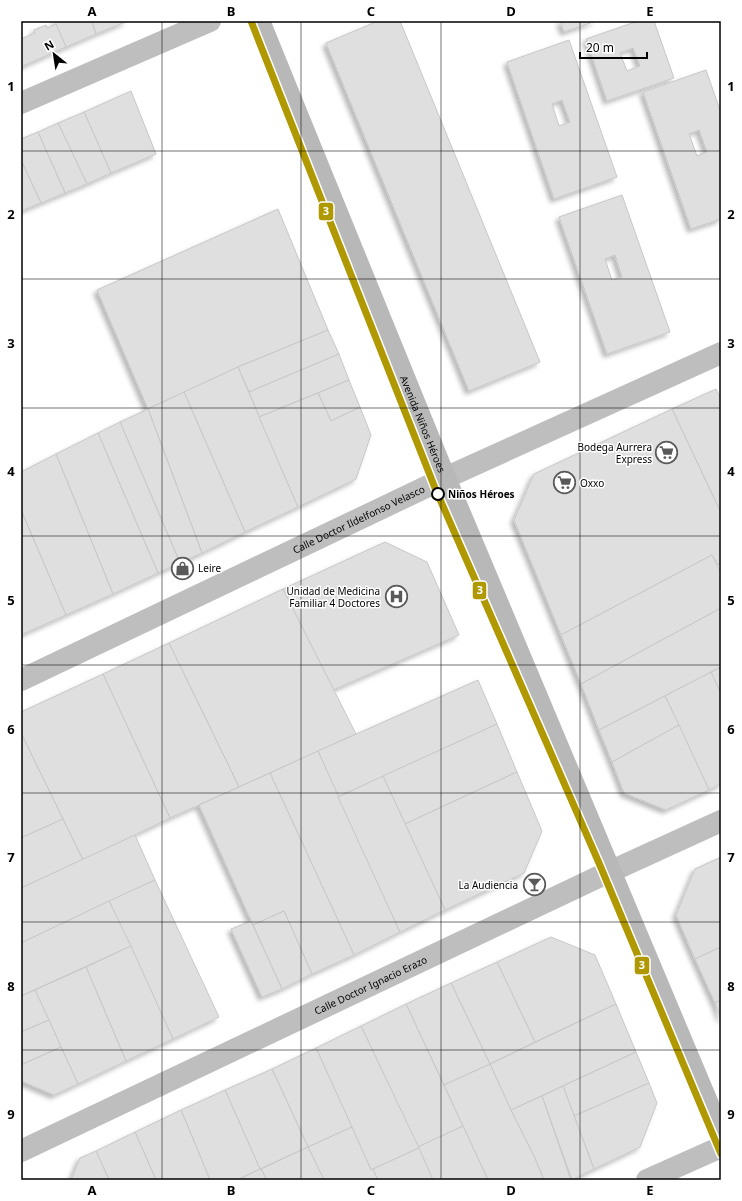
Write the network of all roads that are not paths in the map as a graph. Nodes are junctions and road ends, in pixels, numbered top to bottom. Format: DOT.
graph roads {
  1 [pos="210,21"];
  2 [pos="259,21"];
  3 [pos="21,103"];
  4 [pos="721,352"];
  5 [pos="445,478"];
  6 [pos="21,680"];
  7 [pos="721,821"];
  8 [pos="610,872"];
  9 [pos="721,1135"];
  10 [pos="721,1147"];
  11 [pos="21,1151"];
  12 [pos="647,1180"];
  1 -- 3 [label="street"];
  2 -- 5 [label="main road, Avenida Niños Héroes"];
  4 -- 5 [label="street, Calle Doctor Ildelfonso Velasco"];
  5 -- 6 [label="street, Calle Doctor Ildelfonso Velasco"];
  5 -- 8 [label="main road, Avenida Niños Héroes"];
  7 -- 8 [label="street, Calle Doctor Ignacio Erazo"];
  8 -- 9 [label="main road, Avenida Niños Héroes"];
  8 -- 11 [label="street, Calle Doctor Ignacio Erazo"];
  10 -- 12 [label="street"];
}
